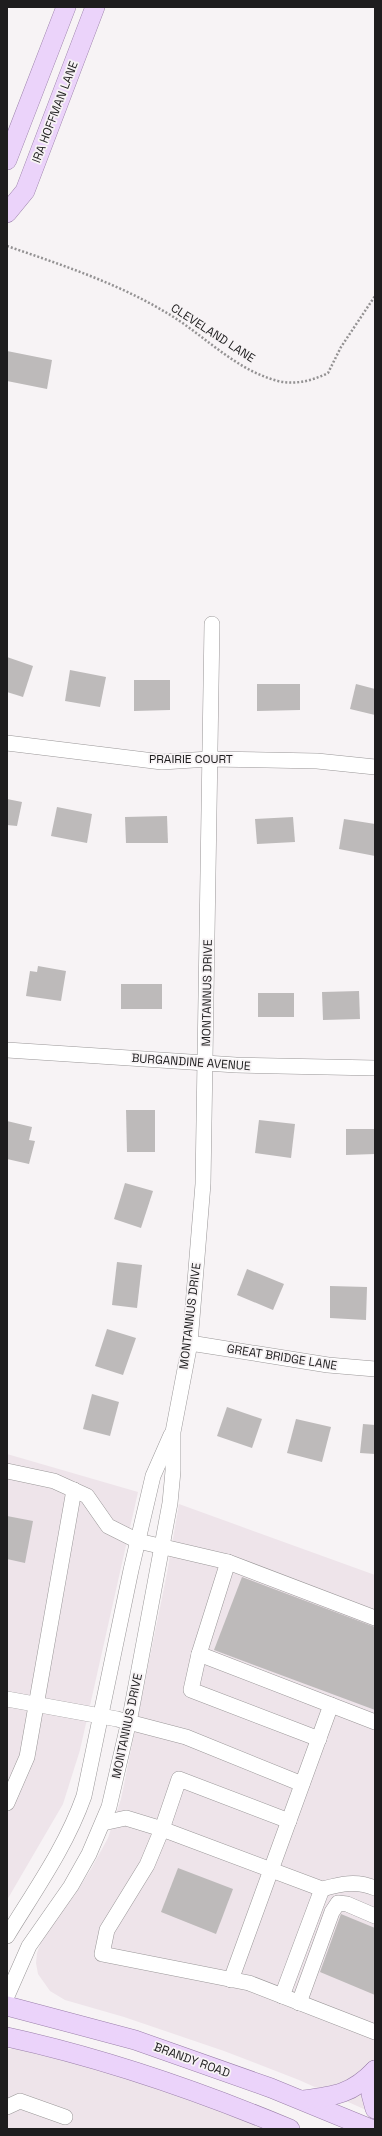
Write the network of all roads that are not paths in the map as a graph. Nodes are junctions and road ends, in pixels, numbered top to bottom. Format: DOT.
graph roads {
  1 [pos="66,7"];
  2 [pos="95,7"];
  3 [pos="7,160"];
  4 [pos="7,213"];
  5 [pos="212,624"];
  6 [pos="7,743"];
  7 [pos="209,759"];
  8 [pos="375,767"];
  9 [pos="7,1050"];
  10 [pos="206,1063"];
  11 [pos="375,1068"];
  12 [pos="190,1343"];
  13 [pos="375,1368"];
  14 [pos="173,1432"];
  15 [pos="7,1471"];
  16 [pos="74,1490"];
  17 [pos="138,1541"];
  18 [pos="162,1547"];
  19 [pos="228,1562"];
  20 [pos="375,1618"];
  21 [pos="199,1654"];
  22 [pos="7,1699"];
  23 [pos="36,1704"];
  24 [pos="331,1705"];
  25 [pos="102,1716"];
  26 [pos="129,1722"];
  27 [pos="375,1722"];
  28 [pos="319,1739"];
  29 [pos="302,1784"];
  30 [pos="7,1803"];
  31 [pos="289,1821"];
  32 [pos="103,1824"];
  33 [pos="162,1829"];
  34 [pos="272,1871"];
  35 [pos="375,1888"];
  36 [pos="322,1889"];
  37 [pos="375,1916"];
  38 [pos="7,1936"];
  39 [pos="231,1980"];
  40 [pos="7,1996"];
  41 [pos="282,1996"];
  42 [pos="299,2003"];
  43 [pos="7,2006"];
  44 [pos="375,2032"];
  45 [pos="7,2036"];
  46 [pos="301,2100"];
  47 [pos="7,2107"];
  48 [pos="375,2109"];
  49 [pos="65,2117"];
  50 [pos="290,2129"];
  51 [pos="371,2129"];
  1 -- 3 [label="main road"];
  2 -- 4 [label="main road, IRA HOFFMAN LANE"];
  5 -- 7 [label="street, MONTANNUS DRIVE"];
  6 -- 7 [label="street, PRAIRIE COURT"];
  7 -- 8 [label="street, PRAIRIE COURT"];
  7 -- 10 [label="street, MONTANNUS DRIVE"];
  9 -- 10 [label="street, BURGANDINE AVENUE"];
  10 -- 11 [label="street, BURGANDINE AVENUE"];
  10 -- 12 [label="street, MONTANNUS DRIVE"];
  12 -- 13 [label="street, GREAT BRIDGE LANE"];
  12 -- 14 [label="street, MONTANNUS DRIVE"];
  14 -- 17 [label="street, MONTANNUS DRIVE"];
  14 -- 18 [label="street, MONTANNUS DRIVE"];
  15 -- 16 [label="street"];
  16 -- 17 [label="street"];
  16 -- 23 [label="street"];
  17 -- 18 [label="street"];
  17 -- 25 [label="street, MONTANNUS DRIVE"];
  18 -- 19 [label="street"];
  18 -- 26 [label="street, MONTANNUS DRIVE"];
  19 -- 20 [label="street"];
  19 -- 21 [label="street"];
  21 -- 24 [label="street"];
  21 -- 28 [label="street"];
  22 -- 23 [label="street"];
  23 -- 25 [label="street"];
  23 -- 30 [label="street"];
  24 -- 27 [label="street"];
  24 -- 28 [label="street"];
  25 -- 26 [label="street"];
  25 -- 38 [label="street, MONTANNUS DRIVE"];
  26 -- 29 [label="street"];
  26 -- 32 [label="street, MONTANNUS DRIVE"];
  28 -- 29 [label="street"];
  29 -- 31 [label="street"];
  31 -- 33 [label="street"];
  31 -- 34 [label="street"];
  32 -- 33 [label="street"];
  32 -- 40 [label="street, MONTANNUS DRIVE"];
  33 -- 34 [label="street"];
  33 -- 39 [label="street"];
  34 -- 36 [label="street"];
  34 -- 39 [label="street"];
  35 -- 36 [label="street"];
  36 -- 41 [label="street"];
  37 -- 42 [label="street"];
  39 -- 41 [label="street"];
  41 -- 42 [label="street"];
  42 -- 44 [label="street"];
  43 -- 46 [label="main road, BRANDY ROAD"];
  45 -- 50 [label="main road"];
  46 -- 48 [label="main road"];
  46 -- 51 [label="main road, BRANDY ROAD"];
  47 -- 49 [label="street"];
}
